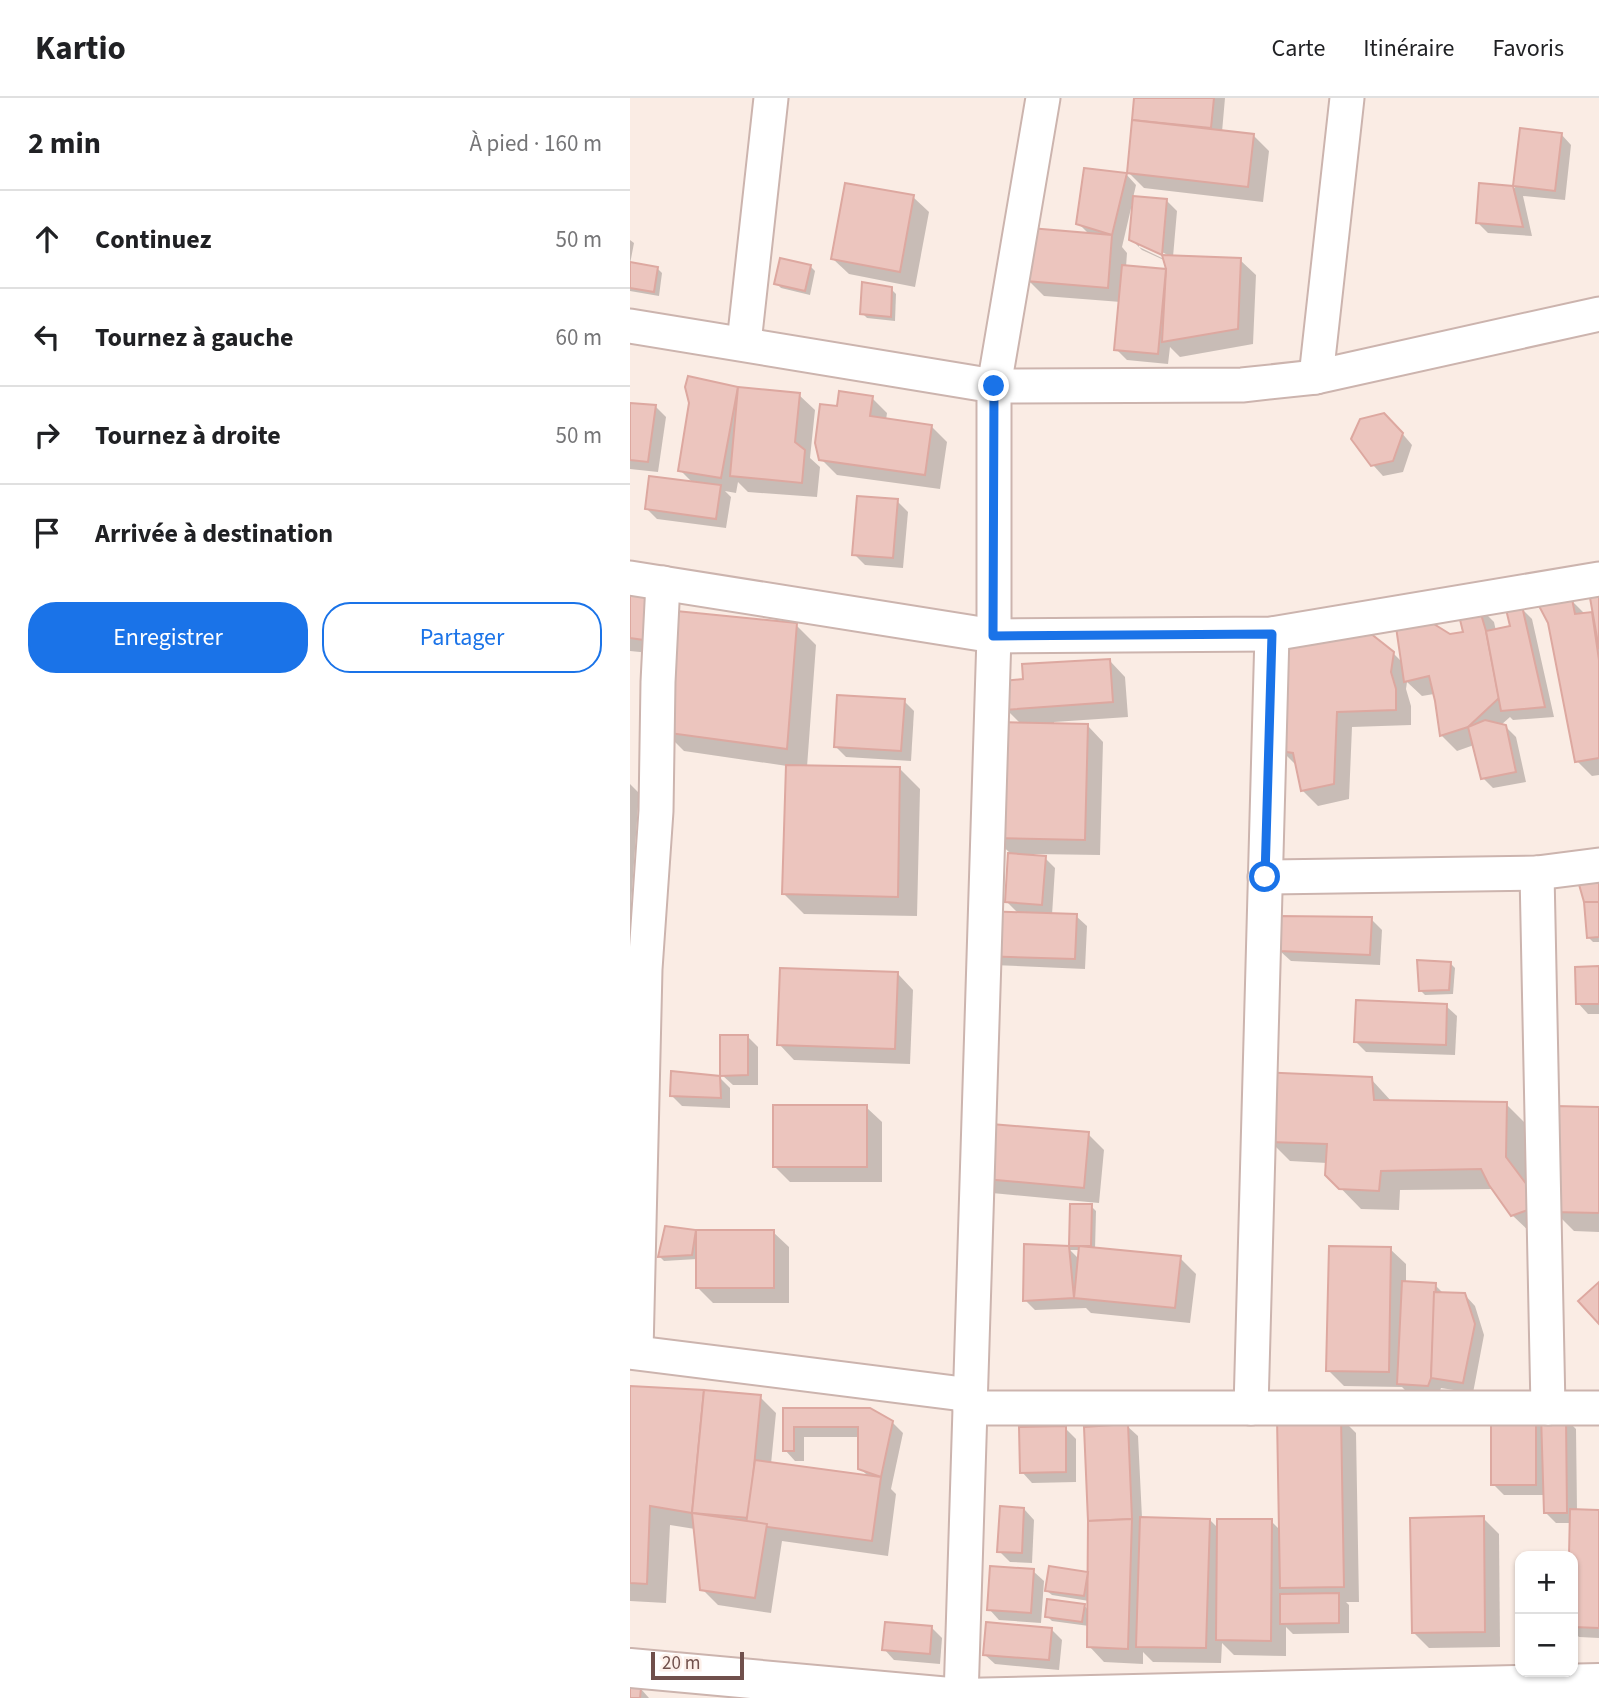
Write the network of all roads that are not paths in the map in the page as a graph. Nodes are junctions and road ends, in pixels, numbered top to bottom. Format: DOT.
graph roads {
  1 [pos="771,98"];
  2 [pos="1043,98"];
  3 [pos="1347,98"];
  4 [pos="1599,314"];
  5 [pos="630,326"];
  6 [pos="744,343"];
  7 [pos="1316,377"];
  8 [pos="994,386"];
  9 [pos="630,578"];
  10 [pos="1599,579"];
  11 [pos="663,583"];
  12 [pos="1272,634"];
  13 [pos="993,636"];
  14 [pos="1599,865"];
  15 [pos="1537,873"];
  16 [pos="1265,877"];
  17 [pos="633,1352"];
  18 [pos="971,1401"];
  19 [pos="1251,1408"];
  20 [pos="1548,1408"];
  21 [pos="1599,1408"];
  22 [pos="630,1668"];
  23 [pos="1599,1683"];
  24 [pos="707,1687"];
  25 [pos="961,1698"];
  1 -- 6 [label="street"];
  2 -- 8 [label="street"];
  3 -- 7 [label="street"];
  4 -- 7 [label="street"];
  5 -- 6 [label="street"];
  6 -- 8 [label="street"];
  7 -- 8 [label="street"];
  8 -- 13 [label="street"];
  9 -- 11 [label="street"];
  10 -- 12 [label="street"];
  11 -- 13 [label="street"];
  11 -- 17 [label="street"];
  12 -- 13 [label="street"];
  12 -- 16 [label="street"];
  13 -- 18 [label="street"];
  14 -- 15 [label="street"];
  15 -- 16 [label="street"];
  15 -- 20 [label="street"];
  16 -- 19 [label="street"];
  17 -- 18 [label="street"];
  18 -- 19 [label="street"];
  18 -- 25 [label="street"];
  19 -- 20 [label="street"];
  20 -- 21 [label="street"];
  22 -- 24 [label="street"];
  23 -- 25 [label="street"];
  24 -- 25 [label="street"];
}
